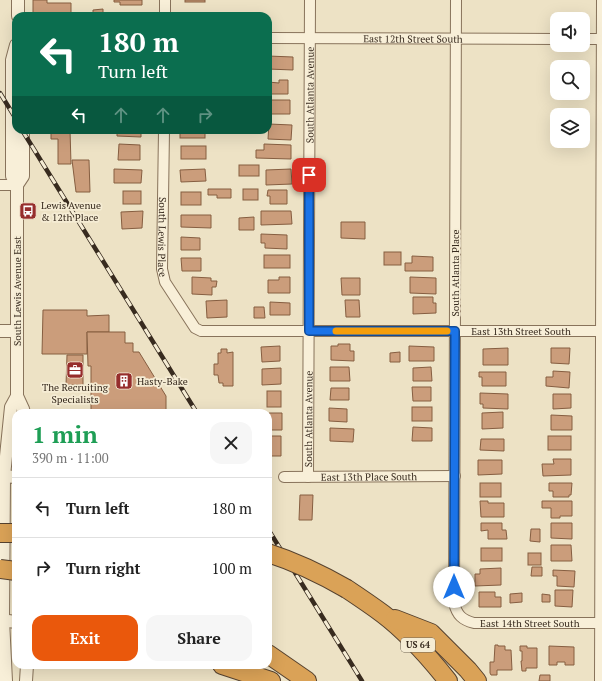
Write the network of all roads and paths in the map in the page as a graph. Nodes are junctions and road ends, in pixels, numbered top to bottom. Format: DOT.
graph roads {
  1 [pos="18,0"];
  2 [pos="165,0"];
  3 [pos="310,0"];
  4 [pos="456,0"];
  5 [pos="602,0"];
  6 [pos="18,12"];
  7 [pos="165,12"];
  8 [pos="272,38"];
  9 [pos="310,38"];
  10 [pos="456,38"];
  11 [pos="550,39"];
  12 [pos="590,39"];
  13 [pos="602,39"];
  14 [pos="12,60"];
  15 [pos="12,134"];
  16 [pos="12,134"];
  17 [pos="23,134"];
  18 [pos="164,134"];
  19 [pos="0,185"];
  20 [pos="17,185"];
  21 [pos="601,330"];
  22 [pos="0,331"];
  23 [pos="17,331"];
  24 [pos="201,331"];
  25 [pos="309,331"];
  26 [pos="455,331"];
  27 [pos="17,396"];
  28 [pos="24,409"];
  29 [pos="2,476"];
  30 [pos="455,476"];
  31 [pos="12,477"];
  32 [pos="284,477"];
  33 [pos="308,477"];
  34 [pos="601,478"];
  35 [pos="0,533"];
  36 [pos="12,533"];
  37 [pos="272,554"];
  38 [pos="0,569"];
  39 [pos="12,570"];
  40 [pos="383,614"];
  41 [pos="460,617"];
  42 [pos="1,620"];
  43 [pos="12,621"];
  44 [pos="601,623"];
  45 [pos="272,657"];
  46 [pos="27,669"];
  47 [pos="234,669"];
  48 [pos="6,681"];
  49 [pos="26,681"];
  50 [pos="271,681"];
  51 [pos="307,681"];
  52 [pos="448,681"];
  53 [pos="477,681"];
  54 [pos="600,681"];
  1 -- 6 [label="street"];
  2 -- 7 [label="street"];
  3 -- 9 [label="street, South Atlanta Avenue"];
  4 -- 10 [label="street, South Atlanta Place"];
  5 -- 13 [label="street"];
  8 -- 9 [label="street, East 12th Street South"];
  9 -- 10 [label="street, East 12th Street South"];
  9 -- 25 [label="street, South Atlanta Avenue"];
  10 -- 11 [label="street, East 12th Street South"];
  10 -- 26 [label="street, South Atlanta Place"];
  12 -- 13 [label="street"];
  13 -- 21 [label="street"];
  14 -- 15 [label="street, South Lewis Avenue East"];
  16 -- 20 [label="street, South Lewis Avenue East"];
  17 -- 20 [label="street, South Lewis Avenue East"];
  18 -- 24 [label="street, South Lewis Place"];
  19 -- 20 [label="street"];
  20 -- 23 [label="street, South Lewis Avenue East"];
  21 -- 26 [label="street, East 13th Street South"];
  21 -- 34 [label="street"];
  22 -- 23 [label="street"];
  23 -- 27 [label="street, South Lewis Avenue East"];
  24 -- 25 [label="street, East 13th Street South"];
  25 -- 26 [label="street, East 13th Street South"];
  25 -- 33 [label="street, South Atlanta Avenue"];
  26 -- 30 [label="street, South Atlanta Place"];
  27 -- 28 [label="street, South Lewis Avenue East"];
  27 -- 29 [label="street, South Lewis Avenue East"];
  29 -- 31 [label="street"];
  29 -- 42 [label="street, South Lewis Avenue East"];
  30 -- 33 [label="street, East 13th Place South"];
  30 -- 41 [label="street, South Atlanta Place"];
  32 -- 33 [label="street, East 13th Place South"];
  34 -- 44 [label="street"];
  35 -- 36 [label="highway, bridge"];
  37 -- 40 [label="highway, US 64, bridge"];
  38 -- 39 [label="highway, bridge"];
  40 -- 52 [label="highway, US 64"];
  40 -- 53 [label="highway"];
  41 -- 44 [label="street, East 14th Street South"];
  42 -- 43 [label="street"];
  42 -- 48 [label="street, South Lewis Avenue East"];
  44 -- 54 [label="street"];
  45 -- 51 [label="highway"];
  46 -- 49 [label="street"];
  47 -- 50 [label="highway"];
}
